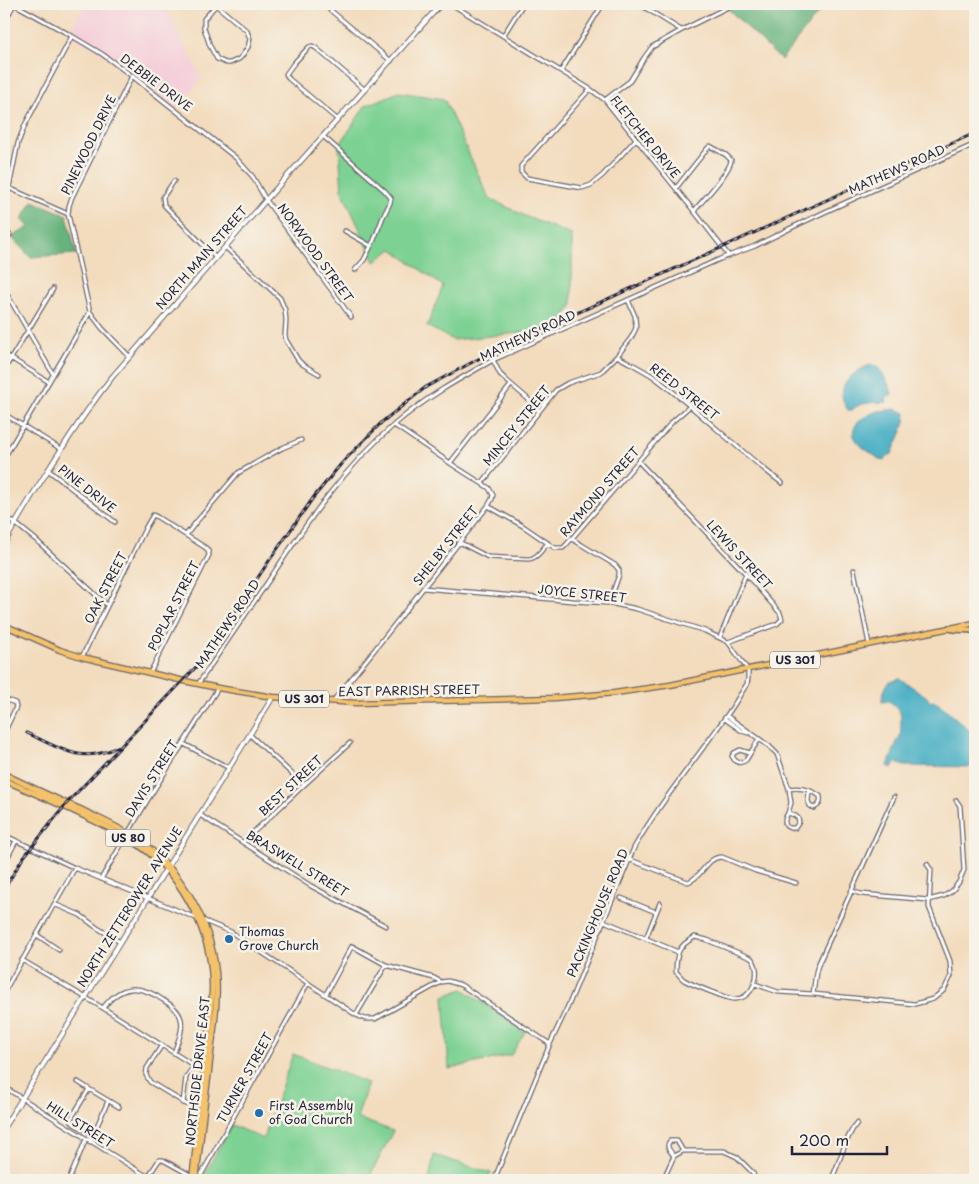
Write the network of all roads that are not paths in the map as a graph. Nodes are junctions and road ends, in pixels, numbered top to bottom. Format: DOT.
graph roads {
  1 [pos="14,4"];
  2 [pos="216,4"];
  3 [pos="323,4"];
  4 [pos="441,4"];
  5 [pos="450,4"];
  6 [pos="523,4"];
  7 [pos="603,4"];
  8 [pos="639,4"];
  9 [pos="734,4"];
  10 [pos="4,24"];
  11 [pos="682,30"];
  12 [pos="72,36"];
  13 [pos="503,36"];
  14 [pos="391,61"];
  15 [pos="561,71"];
  16 [pos="132,76"];
  17 [pos="590,89"];
  18 [pos="365,90"];
  19 [pos="604,100"];
  20 [pos="338,120"];
  21 [pos="324,137"];
  22 [pos="636,139"];
  23 [pos="975,144"];
  24 [pos="174,181"];
  25 [pos="9,188"];
  26 [pos="676,188"];
  27 [pos="266,200"];
  28 [pos="4,202"];
  29 [pos="694,211"];
  30 [pos="68,214"];
  31 [pos="4,230"];
  32 [pos="345,231"];
  33 [pos="10,235"];
  34 [pos="371,246"];
  35 [pos="225,247"];
  36 [pos="729,256"];
  37 [pos="216,258"];
  38 [pos="355,270"];
  39 [pos="4,289"];
  40 [pos="53,289"];
  41 [pos="628,300"];
  42 [pos="90,312"];
  43 [pos="351,317"];
  44 [pos="28,330"];
  45 [pos="4,354"];
  46 [pos="129,356"];
  47 [pos="617,356"];
  48 [pos="11,358"];
  49 [pos="493,360"];
  50 [pos="4,370"];
  51 [pos="53,374"];
  52 [pos="319,374"];
  53 [pos="49,382"];
  54 [pos="511,385"];
  55 [pos="689,407"];
  56 [pos="539,410"];
  57 [pos="4,414"];
  58 [pos="394,425"];
  59 [pos="24,426"];
  60 [pos="300,440"];
  61 [pos="61,449"];
  62 [pos="4,458"];
  63 [pos="639,462"];
  64 [pos="450,463"];
  65 [pos="48,470"];
  66 [pos="482,483"];
  67 [pos="782,483"];
  68 [pos="488,506"];
  69 [pos="4,516"];
  70 [pos="114,522"];
  71 [pos="15,523"];
  72 [pos="186,536"];
  73 [pos="572,539"];
  74 [pos="459,542"];
  75 [pos="548,543"];
  76 [pos="4,544"];
  77 [pos="854,570"];
  78 [pos="746,574"];
  79 [pos="423,588"];
  80 [pos="609,603"];
  81 [pos="107,606"];
  82 [pos="975,623"];
  83 [pos="4,625"];
  84 [pos="949,628"];
  85 [pos="975,631"];
  86 [pos="720,637"];
  87 [pos="728,642"];
  88 [pos="869,645"];
  89 [pos="82,657"];
  90 [pos="748,670"];
  91 [pos="150,673"];
  92 [pos="198,684"];
  93 [pos="218,688"];
  94 [pos="273,697"];
  95 [pos="4,698"];
  96 [pos="333,702"];
  97 [pos="726,718"];
  98 [pos="4,733"];
  99 [pos="249,734"];
  100 [pos="759,739"];
  101 [pos="350,743"];
  102 [pos="184,744"];
  103 [pos="750,753"];
  104 [pos="229,768"];
  105 [pos="4,774"];
  106 [pos="4,780"];
  107 [pos="304,785"];
  108 [pos="789,789"];
  109 [pos="809,792"];
  110 [pos="894,797"];
  111 [pos="956,800"];
  112 [pos="788,813"];
  113 [pos="200,815"];
  114 [pos="4,835"];
  115 [pos="127,835"];
  116 [pos="16,841"];
  117 [pos="244,842"];
  118 [pos="628,858"];
  119 [pos="4,864"];
  120 [pos="927,864"];
  121 [pos="74,868"];
  122 [pos="167,868"];
  123 [pos="101,879"];
  124 [pos="796,883"];
  125 [pos="852,891"];
  126 [pos="148,898"];
  127 [pos="621,898"];
  128 [pos="928,900"];
  129 [pos="660,903"];
  130 [pos="54,904"];
  131 [pos="656,912"];
  132 [pos="197,918"];
  133 [pos="203,920"];
  134 [pos="604,921"];
  135 [pos="386,926"];
  136 [pos="37,935"];
  137 [pos="646,938"];
  138 [pos="120,942"];
  139 [pos="59,950"];
  140 [pos="678,952"];
  141 [pos="22,960"];
  142 [pos="386,965"];
  143 [pos="441,982"];
  144 [pos="308,983"];
  145 [pos="754,984"];
  146 [pos="4,992"];
  147 [pos="326,994"];
  148 [pos="813,994"];
  149 [pos="85,997"];
  150 [pos="103,1008"];
  151 [pos="356,1015"];
  152 [pos="550,1044"];
  153 [pos="162,1045"];
  154 [pos="174,1052"];
  155 [pos="194,1066"];
  156 [pos="204,1072"];
  157 [pos="78,1082"];
  158 [pos="4,1087"];
  159 [pos="89,1089"];
  160 [pos="22,1098"];
  161 [pos="108,1101"];
  162 [pos="183,1103"];
  163 [pos="119,1107"];
  164 [pos="202,1113"];
  165 [pos="857,1123"];
  166 [pos="4,1127"];
  167 [pos="93,1135"];
  168 [pos="88,1140"];
  169 [pos="682,1151"];
  170 [pos="674,1156"];
  171 [pos="4,1174"];
  172 [pos="194,1178"];
  173 [pos="147,1179"];
  174 [pos="22,1180"];
  175 [pos="69,1180"];
  176 [pos="494,1180"];
  177 [pos="663,1180"];
  178 [pos="755,1180"];
  179 [pos="830,1180"];
  1 -- 10 [label="street"];
  1 -- 12 [label="street, DEBBIE DRIVE"];
  2 -- 2 [label="street"];
  3 -- 14 [label="street"];
  4 -- 14 [label="street, NORTH MAIN STREET"];
  5 -- 13 [label="street, FLETCHER DRIVE"];
  6 -- 13 [label="street"];
  7 -- 15 [label="street"];
  8 -- 11 [label="street"];
  9 -- 11 [label="street"];
  11 -- 19 [label="street"];
  12 -- 16 [label="street, DEBBIE DRIVE"];
  12 -- 25 [label="street"];
  13 -- 15 [label="street, FLETCHER DRIVE"];
  14 -- 18 [label="street, NORTH MAIN STREET"];
  15 -- 17 [label="street, FLETCHER DRIVE"];
  16 -- 27 [label="street, DEBBIE DRIVE"];
  16 -- 30 [label="street, PINEWOOD DRIVE"];
  17 -- 19 [label="street, FLETCHER DRIVE"];
  17 -- 22 [label="street"];
  18 -- 20 [label="street, NORTH MAIN STREET"];
  18 -- 20 [label="street"];
  19 -- 22 [label="street, FLETCHER DRIVE"];
  20 -- 21 [label="street, NORTH MAIN STREET"];
  21 -- 27 [label="street, NORTH MAIN STREET"];
  21 -- 34 [label="street"];
  22 -- 26 [label="street, FLETCHER DRIVE"];
  23 -- 36 [label="street, MATHEWS ROAD"];
  24 -- 37 [label="street"];
  25 -- 28 [label="street"];
  25 -- 30 [label="street"];
  26 -- 29 [label="street, FLETCHER DRIVE"];
  26 -- 29 [label="street"];
  27 -- 35 [label="street, NORTH MAIN STREET"];
  27 -- 43 [label="street, NORWOOD STREET"];
  29 -- 36 [label="street, FLETCHER DRIVE"];
  30 -- 42 [label="street, PINEWOOD DRIVE"];
  31 -- 33 [label="street"];
  32 -- 34 [label="street"];
  34 -- 38 [label="street"];
  35 -- 37 [label="street, NORTH MAIN STREET"];
  35 -- 52 [label="street"];
  36 -- 41 [label="street, MATHEWS ROAD"];
  37 -- 46 [label="street, NORTH MAIN STREET"];
  39 -- 44 [label="street"];
  40 -- 44 [label="street"];
  41 -- 47 [label="street, MINCEY STREET"];
  41 -- 49 [label="street, MATHEWS ROAD"];
  42 -- 46 [label="street, PINEWOOD DRIVE"];
  42 -- 51 [label="street"];
  44 -- 48 [label="street"];
  44 -- 51 [label="street"];
  45 -- 48 [label="street"];
  46 -- 61 [label="street, NORTH MAIN STREET"];
  47 -- 55 [label="street, REED STREET"];
  47 -- 56 [label="street, MINCEY STREET"];
  48 -- 50 [label="street"];
  48 -- 53 [label="street"];
  49 -- 54 [label="street"];
  49 -- 58 [label="street, MATHEWS ROAD"];
  51 -- 53 [label="street"];
  53 -- 59 [label="street"];
  54 -- 56 [label="street"];
  54 -- 64 [label="street"];
  55 -- 63 [label="street, RAYMOND STREET"];
  55 -- 67 [label="street, REED STREET"];
  56 -- 66 [label="street, MINCEY STREET"];
  57 -- 59 [label="street"];
  58 -- 64 [label="street"];
  58 -- 92 [label="street, MATHEWS ROAD"];
  59 -- 61 [label="street"];
  59 -- 62 [label="street"];
  60 -- 72 [label="street"];
  61 -- 65 [label="street, NORTH MAIN STREET"];
  63 -- 73 [label="street, RAYMOND STREET"];
  63 -- 78 [label="street, LEWIS STREET"];
  64 -- 66 [label="street"];
  65 -- 70 [label="street, PINE DRIVE"];
  65 -- 71 [label="street, NORTH MAIN STREET"];
  66 -- 68 [label="street, SHELBY STREET"];
  68 -- 74 [label="street, SHELBY STREET"];
  68 -- 75 [label="street"];
  69 -- 71 [label="street"];
  71 -- 76 [label="street, NORTH MAIN STREET"];
  71 -- 81 [label="street"];
  72 -- 81 [label="street, OAK STREET"];
  72 -- 91 [label="street, POPLAR STREET"];
  73 -- 75 [label="street, RAYMOND STREET"];
  73 -- 80 [label="street"];
  74 -- 75 [label="street, RAYMOND STREET"];
  74 -- 79 [label="street, SHELBY STREET"];
  77 -- 88 [label="street"];
  78 -- 86 [label="street"];
  78 -- 87 [label="street, LEWIS STREET"];
  79 -- 80 [label="street, JOYCE STREET"];
  79 -- 96 [label="street, SHELBY STREET"];
  80 -- 86 [label="street, JOYCE STREET"];
  81 -- 89 [label="street, OAK STREET"];
  82 -- 84 [label="main road, US 301"];
  83 -- 89 [label="main road, EAST PARRISH STREET / US 301"];
  84 -- 85 [label="highway"];
  84 -- 88 [label="main road, US 301"];
  86 -- 87 [label="street, JOYCE STREET"];
  87 -- 90 [label="street, JOYCE STREET"];
  88 -- 90 [label="main road, US 301"];
  89 -- 91 [label="main road, EAST PARRISH STREET / US 301"];
  90 -- 96 [label="main road, EAST PARRISH STREET / US 301"];
  90 -- 97 [label="street, PACKINGHOUSE ROAD"];
  91 -- 92 [label="main road, EAST PARRISH STREET / US 301"];
  92 -- 93 [label="main road, EAST PARRISH STREET / US 301"];
  93 -- 94 [label="main road, EAST PARRISH STREET / US 301"];
  93 -- 102 [label="street, DAVIS STREET"];
  94 -- 96 [label="main road, EAST PARRISH STREET / US 301"];
  94 -- 99 [label="street, NORTH ZETTEROWER AVENUE"];
  95 -- 98 [label="street"];
  97 -- 100 [label="street"];
  97 -- 118 [label="street, PACKINGHOUSE ROAD"];
  99 -- 104 [label="street, NORTH ZETTEROWER AVENUE"];
  99 -- 107 [label="street"];
  100 -- 103 [label="street"];
  100 -- 108 [label="street"];
  101 -- 107 [label="street, BEST STREET"];
  102 -- 104 [label="street"];
  102 -- 115 [label="street, DAVIS STREET"];
  103 -- 103 [label="street"];
  104 -- 113 [label="street, NORTH ZETTEROWER AVENUE"];
  105 -- 115 [label="main road, NORTHSIDE DRIVE EAST / US 80"];
  106 -- 115 [label="main road, NORTHSIDE DRIVE EAST / US 80"];
  107 -- 117 [label="street, BEST STREET"];
  108 -- 109 [label="street"];
  108 -- 112 [label="street"];
  109 -- 109 [label="street"];
  110 -- 125 [label="street"];
  111 -- 128 [label="street"];
  112 -- 112 [label="street"];
  113 -- 117 [label="street, BRASWELL STREET"];
  113 -- 122 [label="street, NORTH ZETTEROWER AVENUE"];
  114 -- 116 [label="street"];
  115 -- 122 [label="main road, NORTHSIDE DRIVE EAST / US 80"];
  115 -- 123 [label="street, DAVIS STREET"];
  116 -- 119 [label="street"];
  116 -- 121 [label="street"];
  117 -- 135 [label="street, BRASWELL STREET"];
  118 -- 124 [label="street"];
  118 -- 134 [label="street, PACKINGHOUSE ROAD"];
  120 -- 128 [label="street"];
  121 -- 123 [label="street"];
  121 -- 130 [label="street"];
  122 -- 126 [label="street, NORTH ZETTEROWER AVENUE"];
  122 -- 132 [label="main road, NORTHSIDE DRIVE EAST / US 80"];
  122 -- 133 [label="main road, NORTHSIDE DRIVE EAST / US 80"];
  123 -- 126 [label="street"];
  125 -- 128 [label="street"];
  125 -- 148 [label="street"];
  126 -- 132 [label="street"];
  126 -- 138 [label="street, NORTH ZETTEROWER AVENUE"];
  127 -- 131 [label="street"];
  128 -- 148 [label="street"];
  129 -- 131 [label="street"];
  130 -- 136 [label="street"];
  130 -- 138 [label="street"];
  131 -- 137 [label="street"];
  132 -- 133 [label="street"];
  132 -- 156 [label="main road, NORTHSIDE DRIVE EAST / US 80"];
  133 -- 144 [label="street"];
  133 -- 164 [label="main road, NORTHSIDE DRIVE EAST / US 80"];
  134 -- 137 [label="street"];
  134 -- 152 [label="street, PACKINGHOUSE ROAD"];
  136 -- 139 [label="street"];
  136 -- 141 [label="street"];
  137 -- 140 [label="street"];
  138 -- 149 [label="street, NORTH ZETTEROWER AVENUE"];
  140 -- 145 [label="street"];
  140 -- 145 [label="street"];
  141 -- 146 [label="street"];
  141 -- 149 [label="street"];
  142 -- 143 [label="street"];
  142 -- 147 [label="street"];
  142 -- 151 [label="street"];
  143 -- 151 [label="street"];
  143 -- 152 [label="street"];
  144 -- 147 [label="street"];
  144 -- 172 [label="street, TURNER STREET"];
  145 -- 148 [label="street"];
  147 -- 151 [label="street"];
  149 -- 150 [label="street"];
  149 -- 160 [label="street, NORTH ZETTEROWER AVENUE"];
  150 -- 153 [label="street"];
  150 -- 154 [label="street"];
  152 -- 176 [label="street, PACKINGHOUSE ROAD"];
  153 -- 154 [label="street"];
  153 -- 162 [label="street"];
  154 -- 155 [label="street"];
  155 -- 156 [label="street"];
  155 -- 162 [label="street"];
  156 -- 164 [label="main road, NORTHSIDE DRIVE EAST / US 80"];
  157 -- 159 [label="street"];
  158 -- 160 [label="street, HILL STREET"];
  159 -- 161 [label="street"];
  159 -- 167 [label="street"];
  160 -- 166 [label="street, NORTH ZETTEROWER AVENUE"];
  160 -- 168 [label="street, HILL STREET"];
  161 -- 163 [label="street"];
  161 -- 167 [label="street"];
  162 -- 164 [label="street"];
  164 -- 172 [label="main road, NORTHSIDE DRIVE EAST / US 80"];
  165 -- 179 [label="street"];
  167 -- 168 [label="street"];
  168 -- 173 [label="street, HILL STREET"];
  168 -- 175 [label="street"];
  169 -- 170 [label="street"];
  169 -- 170 [label="street"];
  169 -- 178 [label="street"];
  170 -- 177 [label="street"];
  171 -- 174 [label="main road"];
  172 -- 173 [label="street"];
}
